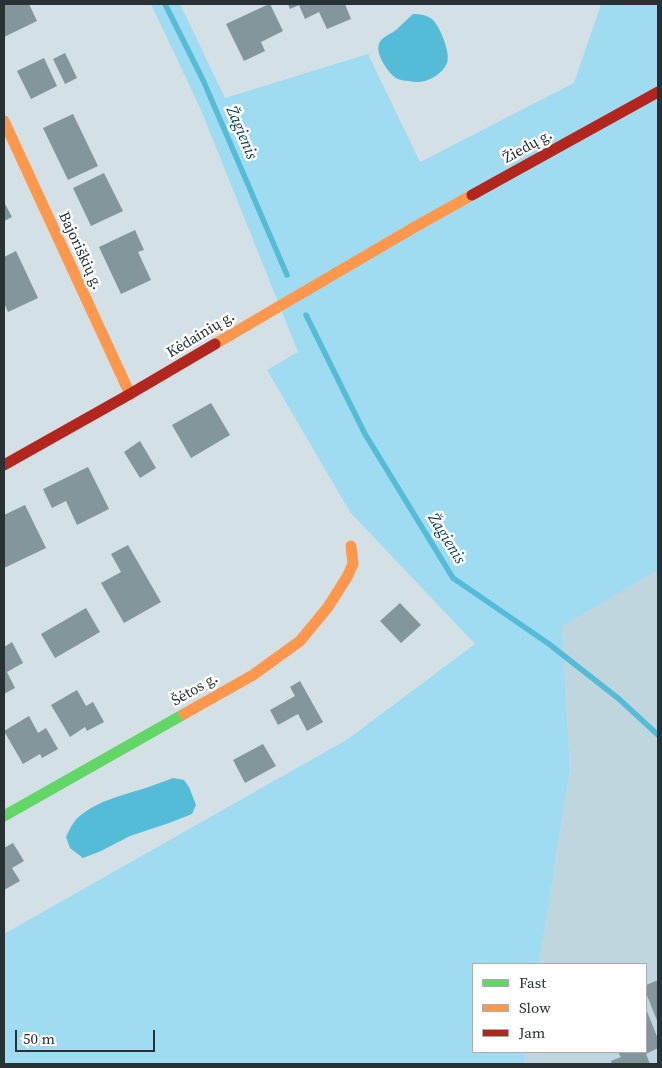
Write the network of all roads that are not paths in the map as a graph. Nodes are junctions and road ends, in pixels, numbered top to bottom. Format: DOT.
graph roads {
  1 [pos="658,92"];
  2 [pos="4,121"];
  3 [pos="412,228"];
  4 [pos="130,394"];
  5 [pos="4,465"];
  6 [pos="351,546"];
  7 [pos="4,816"];
  1 -- 3 [label="street, Žiedų g."];
  2 -- 4 [label="street, Bajoriškių g."];
  3 -- 4 [label="street, Kėdainių g."];
  4 -- 5 [label="street, Kėdainių g."];
  6 -- 7 [label="street, Šėtos g."];
}
